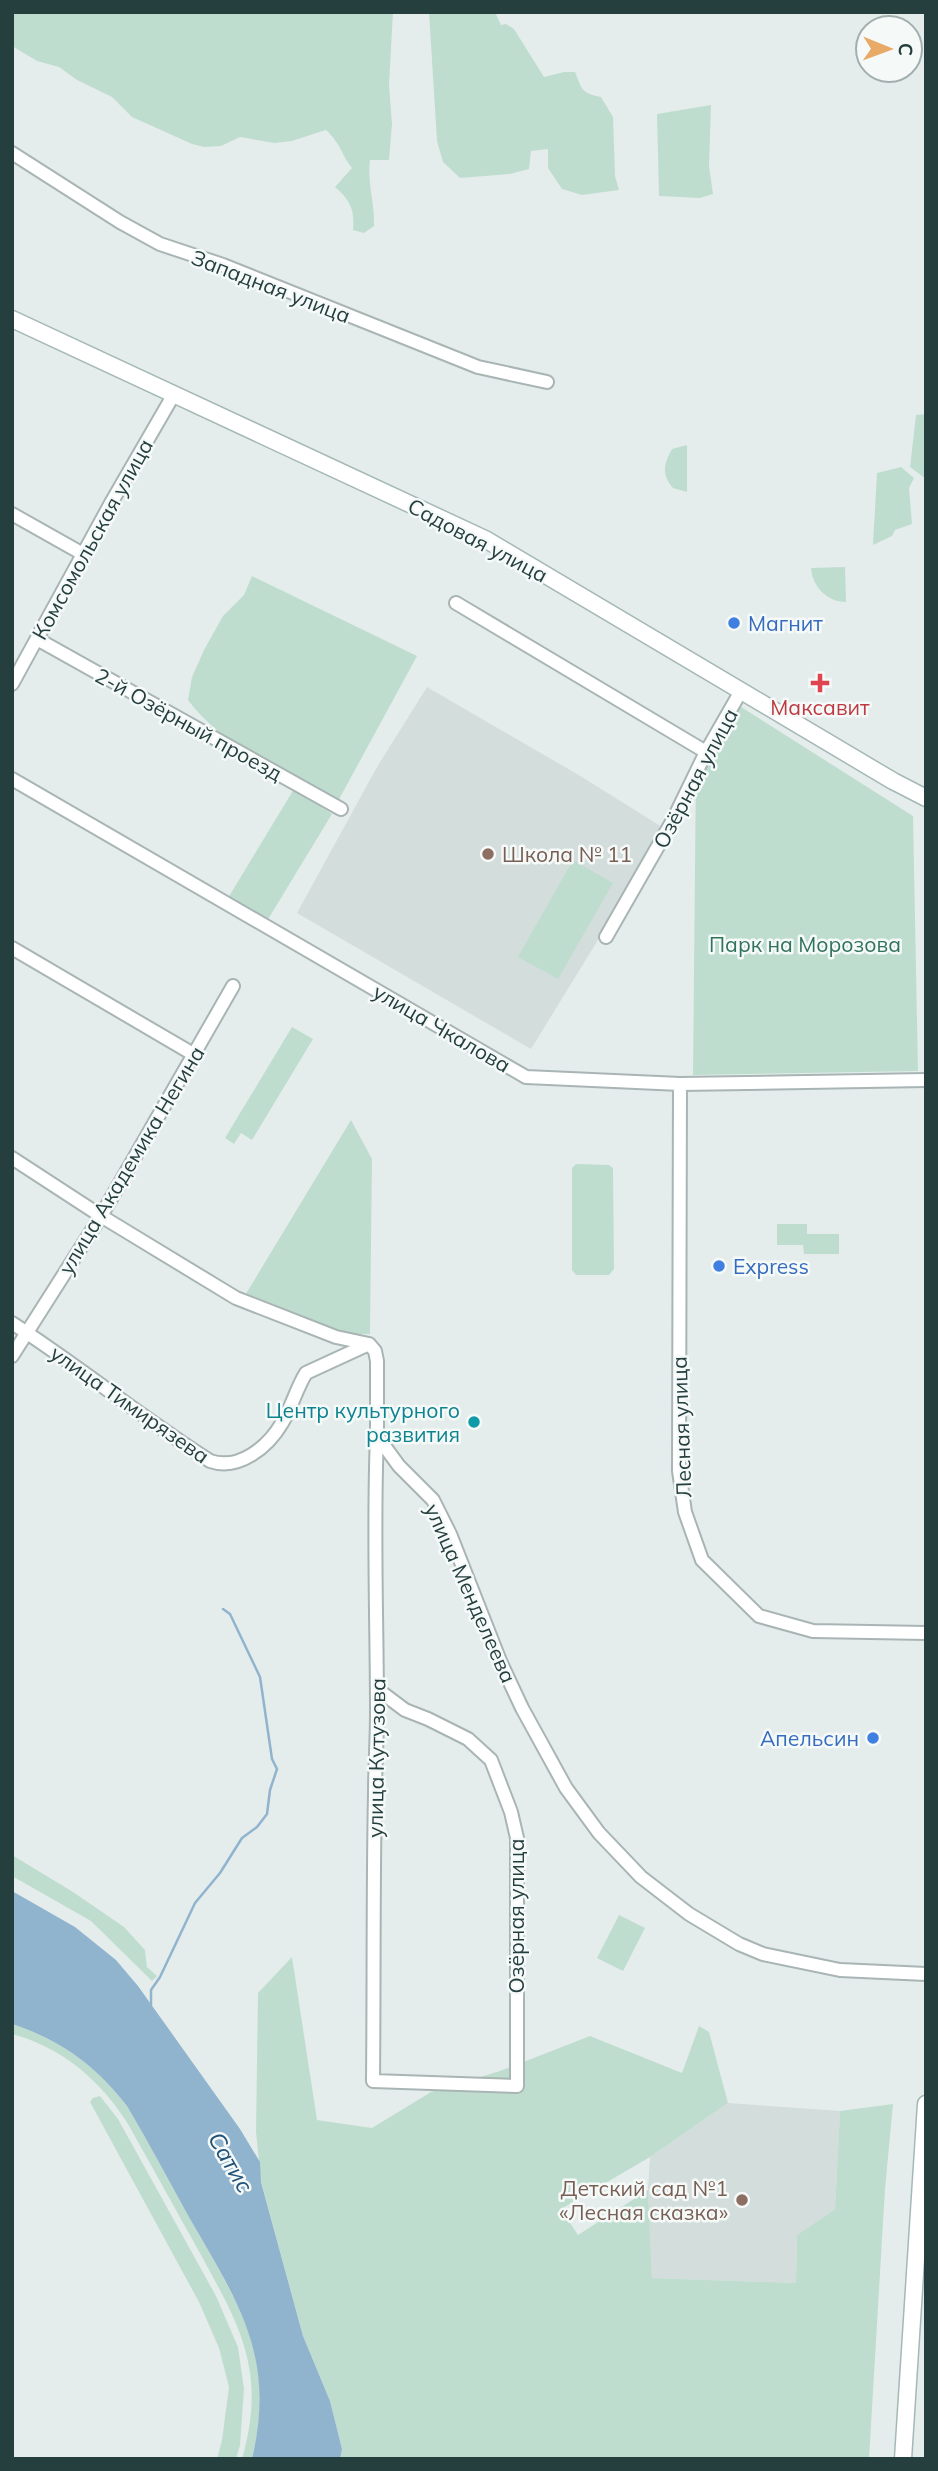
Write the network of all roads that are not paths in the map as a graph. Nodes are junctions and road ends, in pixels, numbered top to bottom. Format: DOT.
graph roads {
  1 [pos="12,153"];
  2 [pos="12,320"];
  3 [pos="547,382"];
  4 [pos="174,394"];
  5 [pos="12,514"];
  6 [pos="83,554"];
  7 [pos="456,603"];
  8 [pos="37,639"];
  9 [pos="12,684"];
  10 [pos="741,691"];
  11 [pos="706,752"];
  12 [pos="12,779"];
  13 [pos="926,797"];
  14 [pos="341,810"];
  15 [pos="606,937"];
  16 [pos="12,948"];
  17 [pos="233,986"];
  18 [pos="193,1054"];
  19 [pos="926,1080"];
  20 [pos="680,1084"];
  21 [pos="12,1158"];
  22 [pos="101,1216"];
  23 [pos="12,1324"];
  24 [pos="26,1332"];
  25 [pos="369,1345"];
  26 [pos="12,1356"];
  27 [pos="377,1436"];
  28 [pos="926,1633"];
  29 [pos="377,1689"];
  30 [pos="926,1974"];
  31 [pos="517,2087"];
  32 [pos="926,2104"];
  33 [pos="902,2459"];
  1 -- 3 [label="street, Западная улица"];
  2 -- 4 [label="street, Садовая улица"];
  4 -- 6 [label="street, Комсомольская улица"];
  4 -- 10 [label="street, Садовая улица"];
  5 -- 6 [label="street"];
  6 -- 8 [label="street, Комсомольская улица"];
  7 -- 11 [label="street"];
  8 -- 9 [label="street, Комсомольская улица"];
  8 -- 14 [label="street, 2-й Озёрный проезд"];
  10 -- 11 [label="street, Озёрная улица"];
  10 -- 13 [label="street, Садовая улица"];
  11 -- 15 [label="street, Озёрная улица"];
  12 -- 20 [label="street, улица Чкалова"];
  16 -- 18 [label="street"];
  17 -- 18 [label="street, улица Академика Негина"];
  18 -- 22 [label="street, улица Академика Негина"];
  19 -- 20 [label="street, улица Чкалова"];
  20 -- 28 [label="street, Лесная улица"];
  21 -- 22 [label="street"];
  22 -- 24 [label="street, улица Академика Негина"];
  22 -- 25 [label="street"];
  23 -- 24 [label="street, улица Тимирязева"];
  24 -- 25 [label="street, улица Тимирязева"];
  24 -- 26 [label="street, улица Академика Негина"];
  25 -- 27 [label="street"];
  27 -- 29 [label="street, улица Кутузова"];
  27 -- 30 [label="street, улица Менделеева"];
  29 -- 31 [label="street, Озёрная улица"];
  29 -- 31 [label="street, улица Кутузова"];
  32 -- 33 [label="street"];
}
